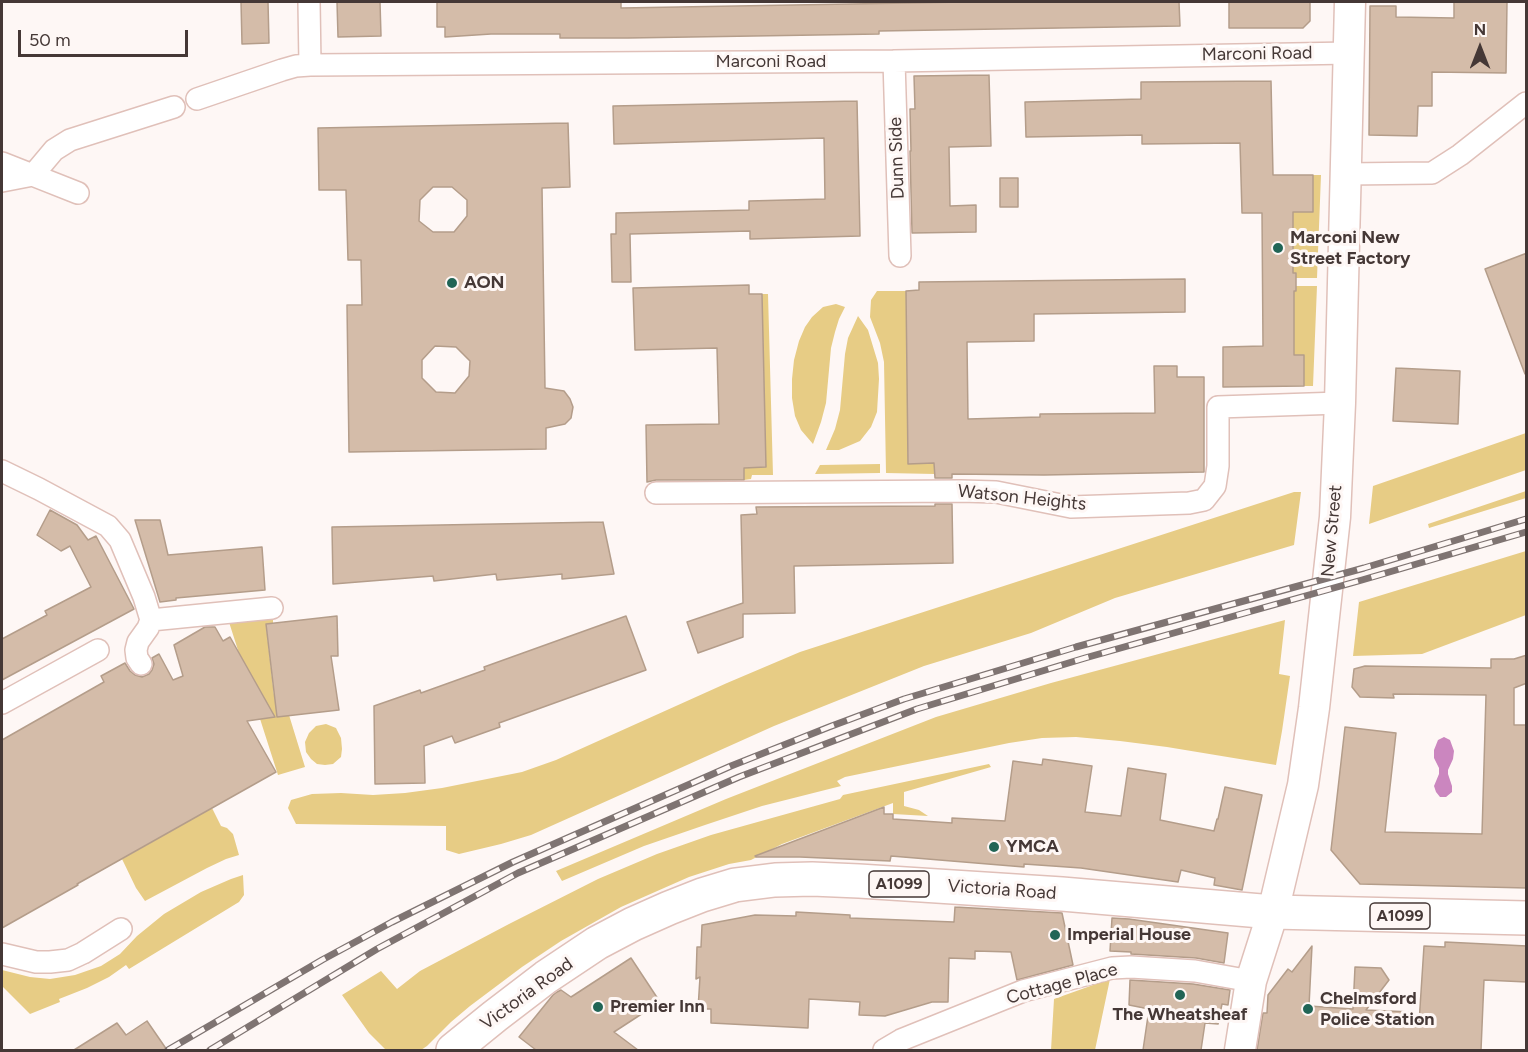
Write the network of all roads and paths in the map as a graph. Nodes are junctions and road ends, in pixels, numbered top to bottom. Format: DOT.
graph roads {
  1 [pos="309,2"];
  2 [pos="1350,2"];
  3 [pos="1350,52"];
  4 [pos="894,61"];
  5 [pos="310,65"];
  6 [pos="197,99"];
  7 [pos="1527,103"];
  8 [pos="174,107"];
  9 [pos="2,163"];
  10 [pos="1347,174"];
  11 [pos="33,175"];
  12 [pos="2,181"];
  13 [pos="78,193"];
  14 [pos="900,256"];
  15 [pos="1340,403"];
  16 [pos="2,471"];
  17 [pos="656,493"];
  18 [pos="272,608"];
  19 [pos="151,620"];
  20 [pos="98,650"];
  21 [pos="141,664"];
  22 [pos="2,703"];
  23 [pos="1273,912"];
  24 [pos="1527,918"];
  25 [pos="122,929"];
  26 [pos="2,954"];
  27 [pos="1251,981"];
  28 [pos="453,1050"];
  29 [pos="884,1050"];
  30 [pos="1240,1050"];
  1 -- 5 [label="street"];
  2 -- 3 [label="main road, New Street"];
  3 -- 4 [label="street, Marconi Road"];
  3 -- 10 [label="main road, New Street"];
  4 -- 5 [label="street, Marconi Road"];
  4 -- 14 [label="street, Dunn Side"];
  5 -- 6 [label="street, Marconi Road"];
  7 -- 10 [label="street"];
  8 -- 11 [label="street"];
  9 -- 11 [label="street"];
  10 -- 15 [label="main road, New Street"];
  11 -- 12 [label="street"];
  11 -- 13 [label="street"];
  15 -- 17 [label="street, Watson Heights"];
  15 -- 23 [label="main road, New Street"];
  16 -- 19 [label="street"];
  18 -- 19 [label="street"];
  19 -- 21 [label="street"];
  20 -- 22 [label="street"];
  23 -- 24 [label="main road, Victoria Road / A1099"];
  23 -- 27 [label="main road, New Street"];
  23 -- 28 [label="main road, Victoria Road / A1099"];
  25 -- 26 [label="street"];
  27 -- 29 [label="street, Cottage Place"];
  27 -- 30 [label="main road, New Street"];
}
